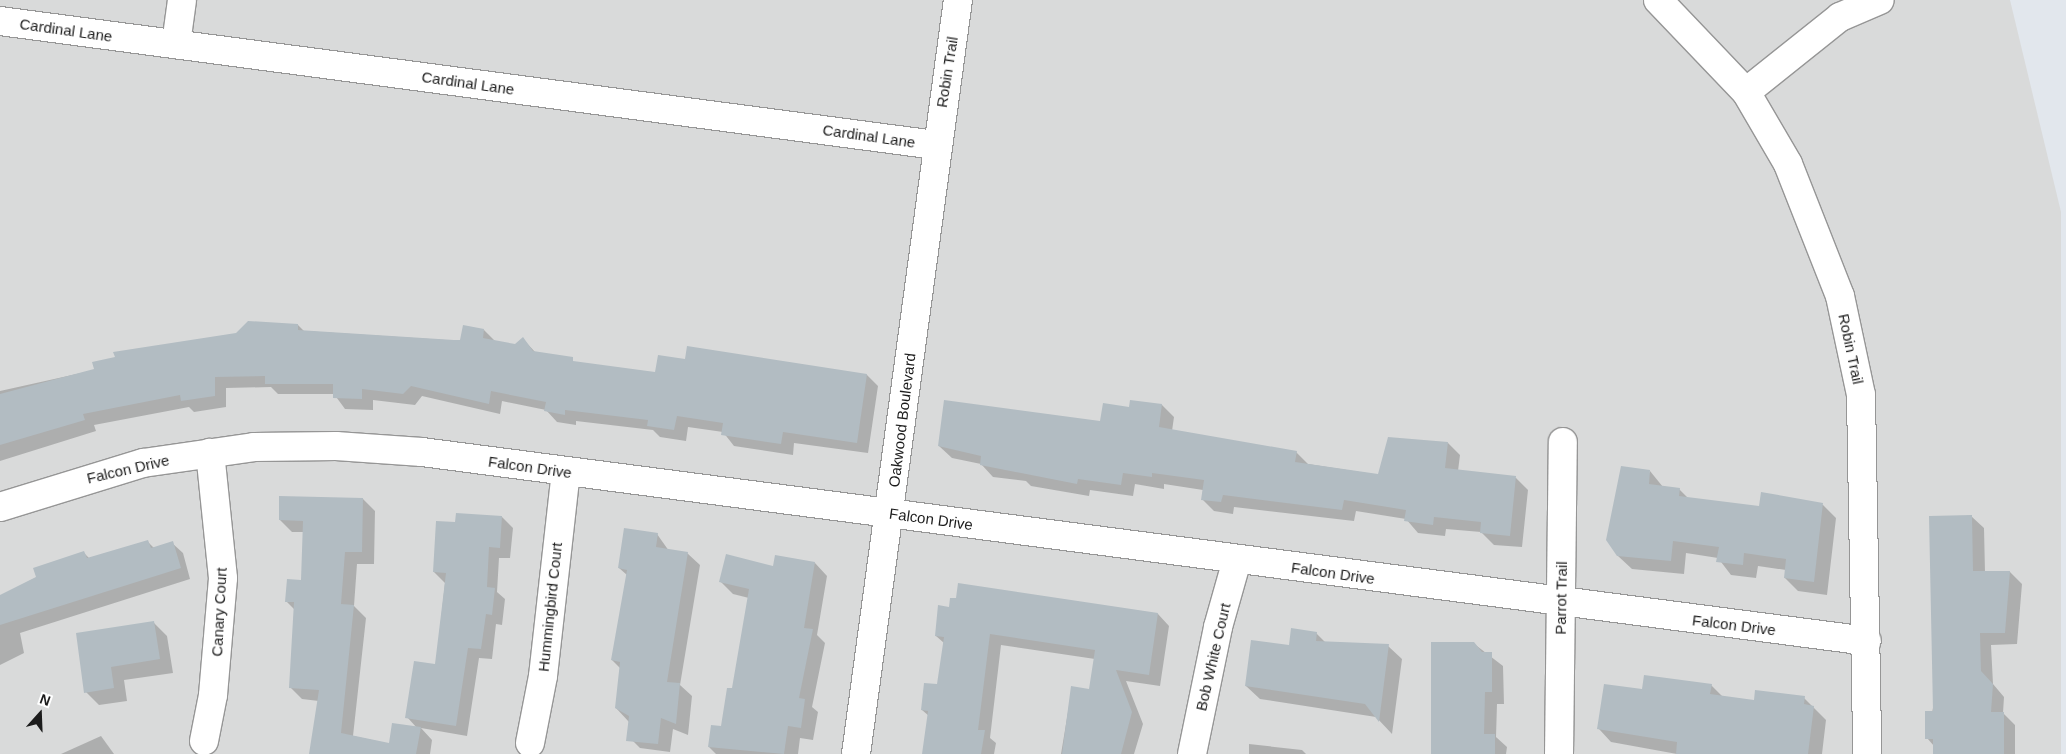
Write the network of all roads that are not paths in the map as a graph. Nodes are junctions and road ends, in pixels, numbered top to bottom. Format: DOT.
graph roads {
  1 [pos="182,0"];
  2 [pos="958,0"];
  3 [pos="1658,0"];
  4 [pos="1880,0"];
  5 [pos="0,21"];
  6 [pos="176,44"];
  7 [pos="1746,92"];
  8 [pos="936,145"];
  9 [pos="1563,442"];
  10 [pos="210,453"];
  11 [pos="566,472"];
  12 [pos="0,508"];
  13 [pos="890,514"];
  14 [pos="1237,560"];
  15 [pos="1561,603"];
  16 [pos="1867,641"];
  17 [pos="204,741"];
  18 [pos="530,743"];
  19 [pos="856,754"];
  20 [pos="1192,754"];
  21 [pos="1559,754"];
  22 [pos="1867,754"];
  1 -- 6 [label="street"];
  2 -- 8 [label="street, Robin Trail"];
  3 -- 7 [label="street, Robin Trail"];
  4 -- 7 [label="street"];
  5 -- 6 [label="street, Cardinal Lane"];
  6 -- 8 [label="street, Cardinal Lane"];
  7 -- 16 [label="street, Robin Trail"];
  8 -- 13 [label="street, Oakwood Boulevard"];
  9 -- 15 [label="street, Parrot Trail"];
  10 -- 11 [label="street, Falcon Drive"];
  10 -- 12 [label="street, Falcon Drive"];
  10 -- 17 [label="street, Canary Court"];
  11 -- 13 [label="street, Falcon Drive"];
  11 -- 18 [label="street, Hummingbird Court"];
  13 -- 14 [label="street, Falcon Drive"];
  13 -- 19 [label="street, Oakwood Boulevard"];
  14 -- 15 [label="street, Falcon Drive"];
  14 -- 20 [label="street, Bob White Court"];
  15 -- 16 [label="street, Falcon Drive"];
  15 -- 21 [label="street, Parrot Trail"];
  16 -- 22 [label="street, Robin Trail"];
}
